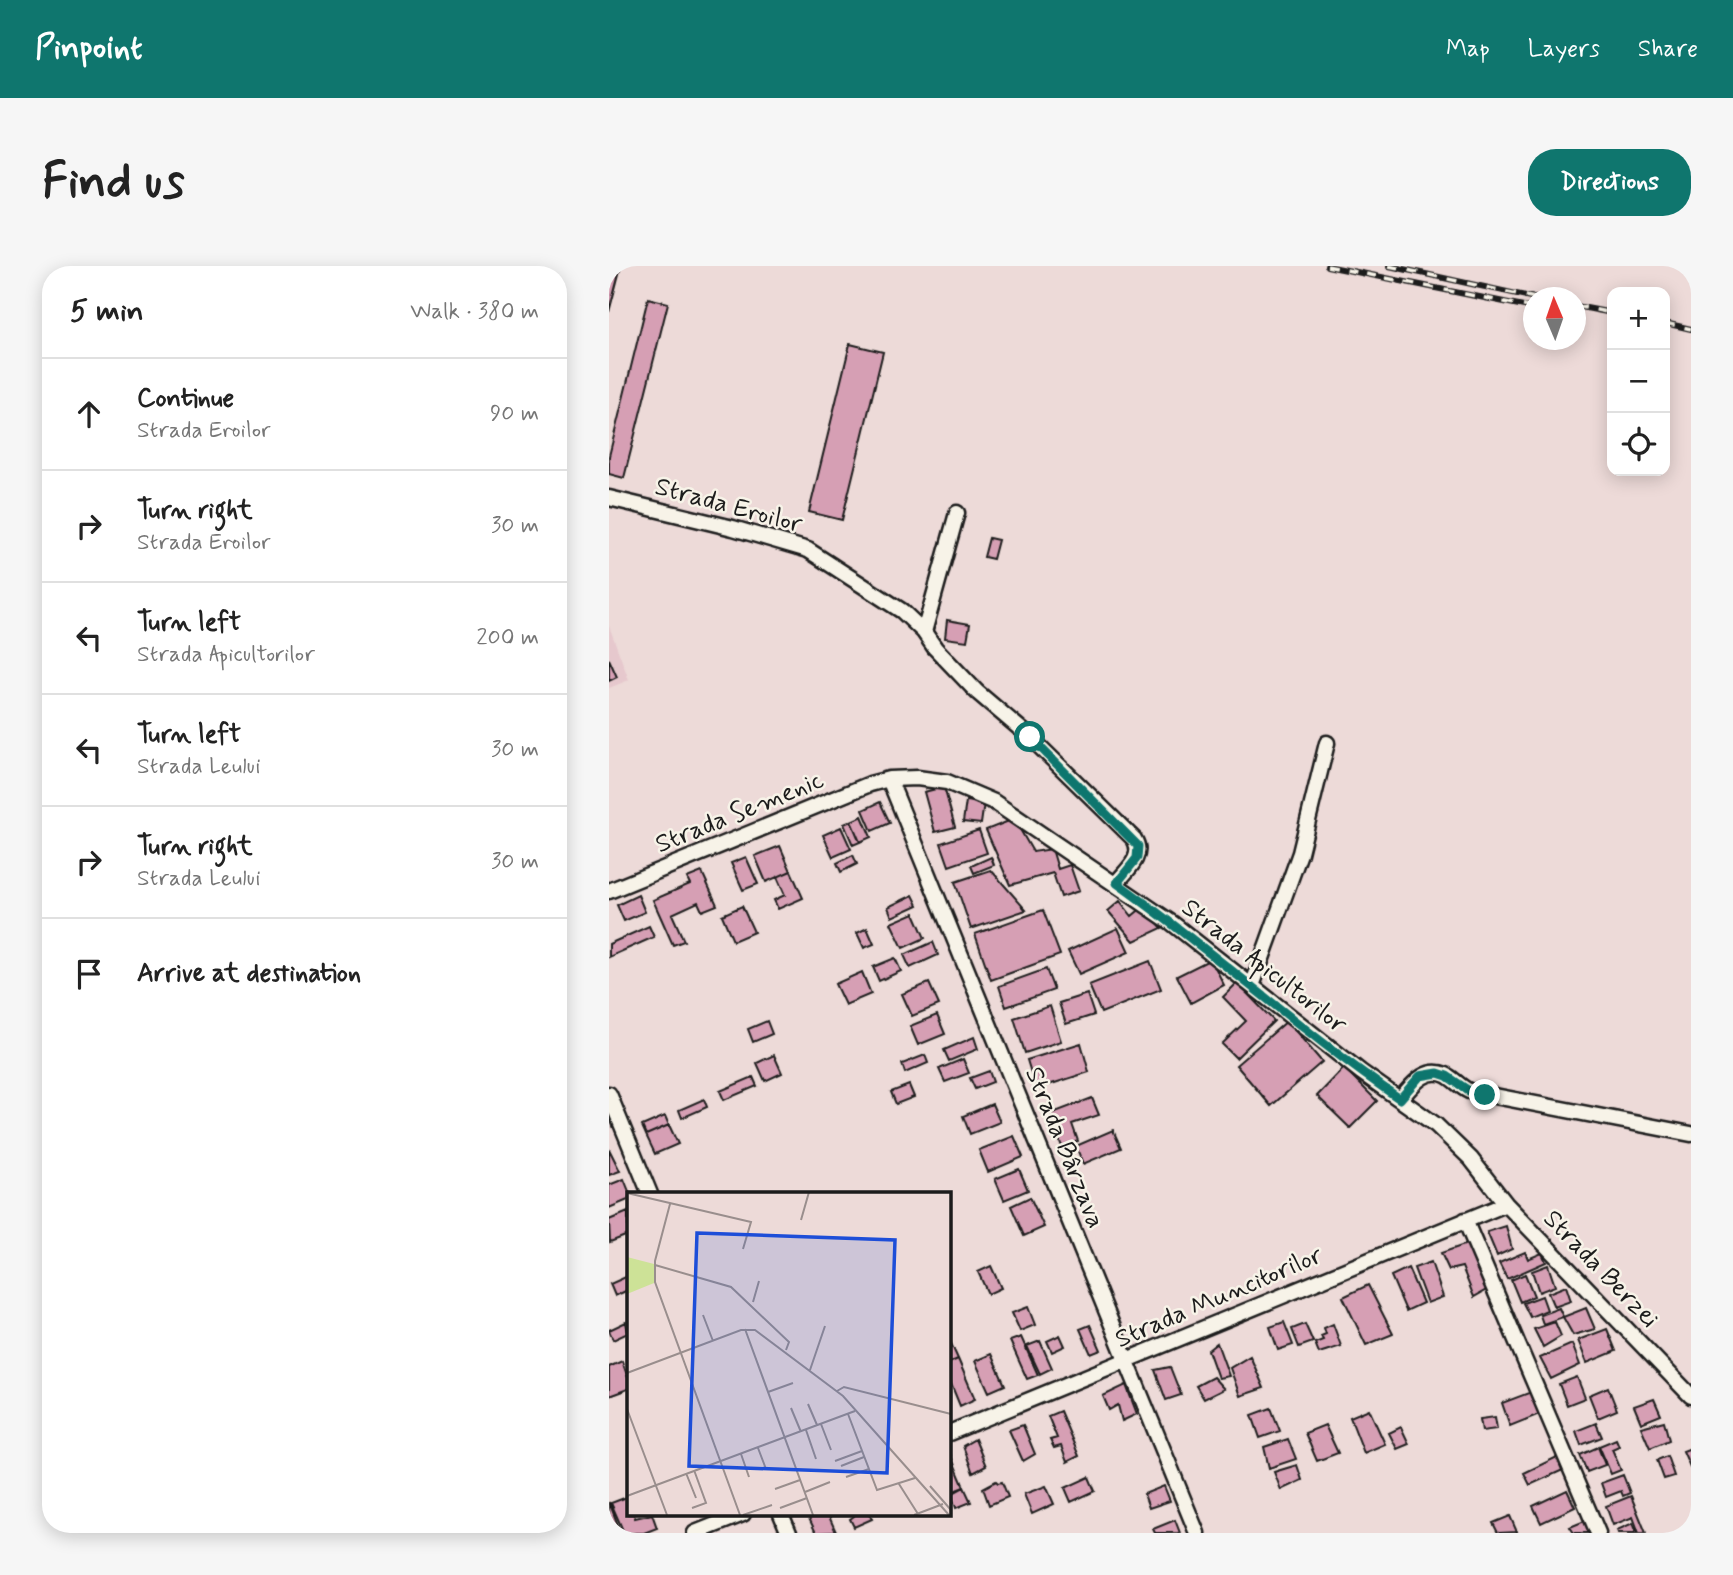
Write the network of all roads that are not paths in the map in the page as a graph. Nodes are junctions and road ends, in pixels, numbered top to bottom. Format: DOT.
graph roads {
  1 [pos="609,498"];
  2 [pos="957,513"];
  3 [pos="924,632"];
  4 [pos="1327,743"];
  5 [pos="889,779"];
  6 [pos="1117,883"];
  7 [pos="609,891"];
  8 [pos="1252,986"];
  9 [pos="609,1094"];
  10 [pos="1400,1099"];
  11 [pos="1691,1134"];
  12 [pos="649,1192"];
  13 [pos="1506,1204"];
  14 [pos="1465,1220"];
  15 [pos="1126,1360"];
  16 [pos="1691,1395"];
  17 [pos="950,1433"];
  18 [pos="738,1516"];
  19 [pos="782,1516"];
  20 [pos="695,1533"];
  21 [pos="789,1533"];
  22 [pos="1196,1533"];
  23 [pos="1598,1533"];
  1 -- 3 [label="street, Strada Eroilor"];
  2 -- 3 [label="street"];
  3 -- 6 [label="street, Strada Eroilor"];
  4 -- 8 [label="street"];
  5 -- 6 [label="street, Strada Apicultorilor"];
  5 -- 7 [label="street, Strada Semenic"];
  5 -- 15 [label="street, Strada Bârzava"];
  6 -- 8 [label="street, Strada Apicultorilor"];
  8 -- 10 [label="street, Strada Apicultorilor"];
  9 -- 12 [label="street"];
  10 -- 11 [label="street"];
  10 -- 13 [label="street, Strada Apicultorilor"];
  13 -- 14 [label="street, Strada Muncitorilor"];
  13 -- 16 [label="street, Strada Berzei"];
  14 -- 15 [label="street, Strada Muncitorilor"];
  14 -- 23 [label="street"];
  15 -- 17 [label="street, Strada Muncitorilor"];
  15 -- 22 [label="street, Strada Bârzava"];
  18 -- 20 [label="street"];
  19 -- 21 [label="street"];
}
